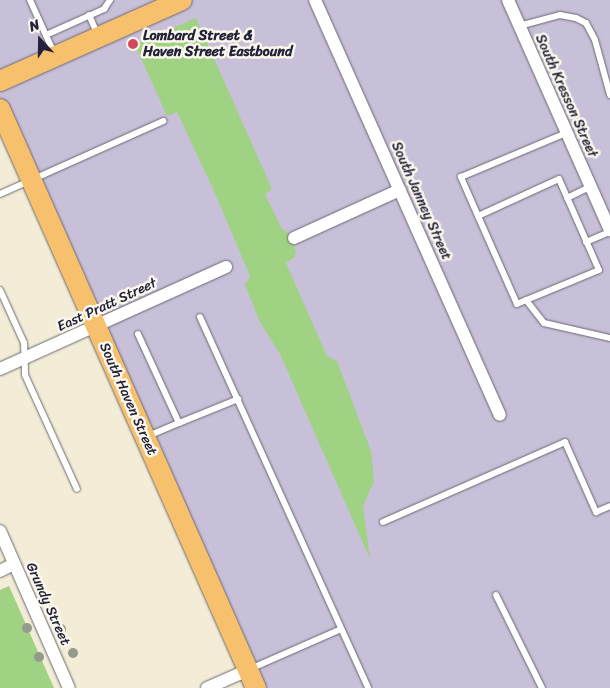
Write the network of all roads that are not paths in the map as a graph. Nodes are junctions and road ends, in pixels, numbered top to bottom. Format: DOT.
graph roads {
  1 [pos="30,0"];
  2 [pos="110,0"];
  3 [pos="315,0"];
  4 [pos="508,0"];
  5 [pos="179,2"];
  6 [pos="89,15"];
  7 [pos="520,26"];
  8 [pos="46,35"];
  9 [pos="99,37"];
  10 [pos="56,56"];
  11 [pos="0,80"];
  12 [pos="610,95"];
  13 [pos="0,109"];
  14 [pos="163,121"];
  15 [pos="566,133"];
  16 [pos="31,180"];
  17 [pos="590,187"];
  18 [pos="400,190"];
  19 [pos="0,194"];
  20 [pos="567,198"];
  21 [pos="478,216"];
  22 [pos="607,216"];
  23 [pos="610,231"];
  24 [pos="294,238"];
  25 [pos="586,242"];
  26 [pos="226,268"];
  27 [pos="0,290"];
  28 [pos="526,300"];
  29 [pos="200,317"];
  30 [pos="96,327"];
  31 [pos="138,334"];
  32 [pos="610,338"];
  33 [pos="24,359"];
  34 [pos="0,369"];
  35 [pos="238,399"];
  36 [pos="500,415"];
  37 [pos="179,422"];
  38 [pos="145,437"];
  39 [pos="77,489"];
  40 [pos="610,506"];
  41 [pos="383,522"];
  42 [pos="0,531"];
  43 [pos="14,564"];
  44 [pos="0,571"];
  45 [pos="496,596"];
  46 [pos="341,629"];
  47 [pos="248,670"];
  48 [pos="69,688"];
  49 [pos="207,688"];
  50 [pos="256,688"];
  51 [pos="368,688"];
  52 [pos="542,688"];
  1 -- 8 [label="lane"];
  2 -- 6 [label="lane"];
  3 -- 18 [label="street, South Janney Street"];
  4 -- 7 [label="street, South Kresson Street"];
  5 -- 9 [label="main road"];
  6 -- 8 [label="lane"];
  6 -- 9 [label="lane"];
  7 -- 12 [label="lane"];
  7 -- 15 [label="street, South Kresson Street"];
  8 -- 10 [label="lane"];
  9 -- 10 [label="main road"];
  10 -- 11 [label="main road"];
  13 -- 16 [label="main road, South Haven Street"];
  14 -- 16 [label="lane"];
  15 -- 17 [label="street, South Kresson Street"];
  15 -- 21 [label="lane"];
  16 -- 19 [label="lane"];
  16 -- 30 [label="main road, South Haven Street"];
  17 -- 20 [label="lane"];
  17 -- 22 [label="street, South Kresson Street"];
  18 -- 24 [label="street"];
  18 -- 36 [label="street, South Janney Street"];
  20 -- 21 [label="lane"];
  20 -- 25 [label="lane"];
  21 -- 28 [label="lane"];
  22 -- 23 [label="street, South Kresson Street"];
  23 -- 25 [label="lane"];
  25 -- 28 [label="lane"];
  26 -- 30 [label="street, East Pratt Street"];
  27 -- 33 [label="lane"];
  28 -- 32 [label="lane"];
  29 -- 35 [label="lane"];
  30 -- 33 [label="street, East Pratt Street"];
  30 -- 38 [label="main road, South Haven Street"];
  31 -- 37 [label="lane"];
  33 -- 34 [label="street, East Pratt Street"];
  33 -- 39 [label="lane"];
  35 -- 37 [label="lane"];
  35 -- 46 [label="lane"];
  37 -- 38 [label="lane"];
  38 -- 47 [label="main road, South Haven Street"];
  40 -- 41 [label="lane"];
  42 -- 43 [label="street, Grundy Street"];
  43 -- 44 [label="street"];
  43 -- 48 [label="street, Grundy Street"];
  45 -- 52 [label="lane"];
  46 -- 47 [label="lane"];
  46 -- 51 [label="lane"];
  47 -- 49 [label="street"];
  47 -- 50 [label="main road, South Haven Street"];
}
